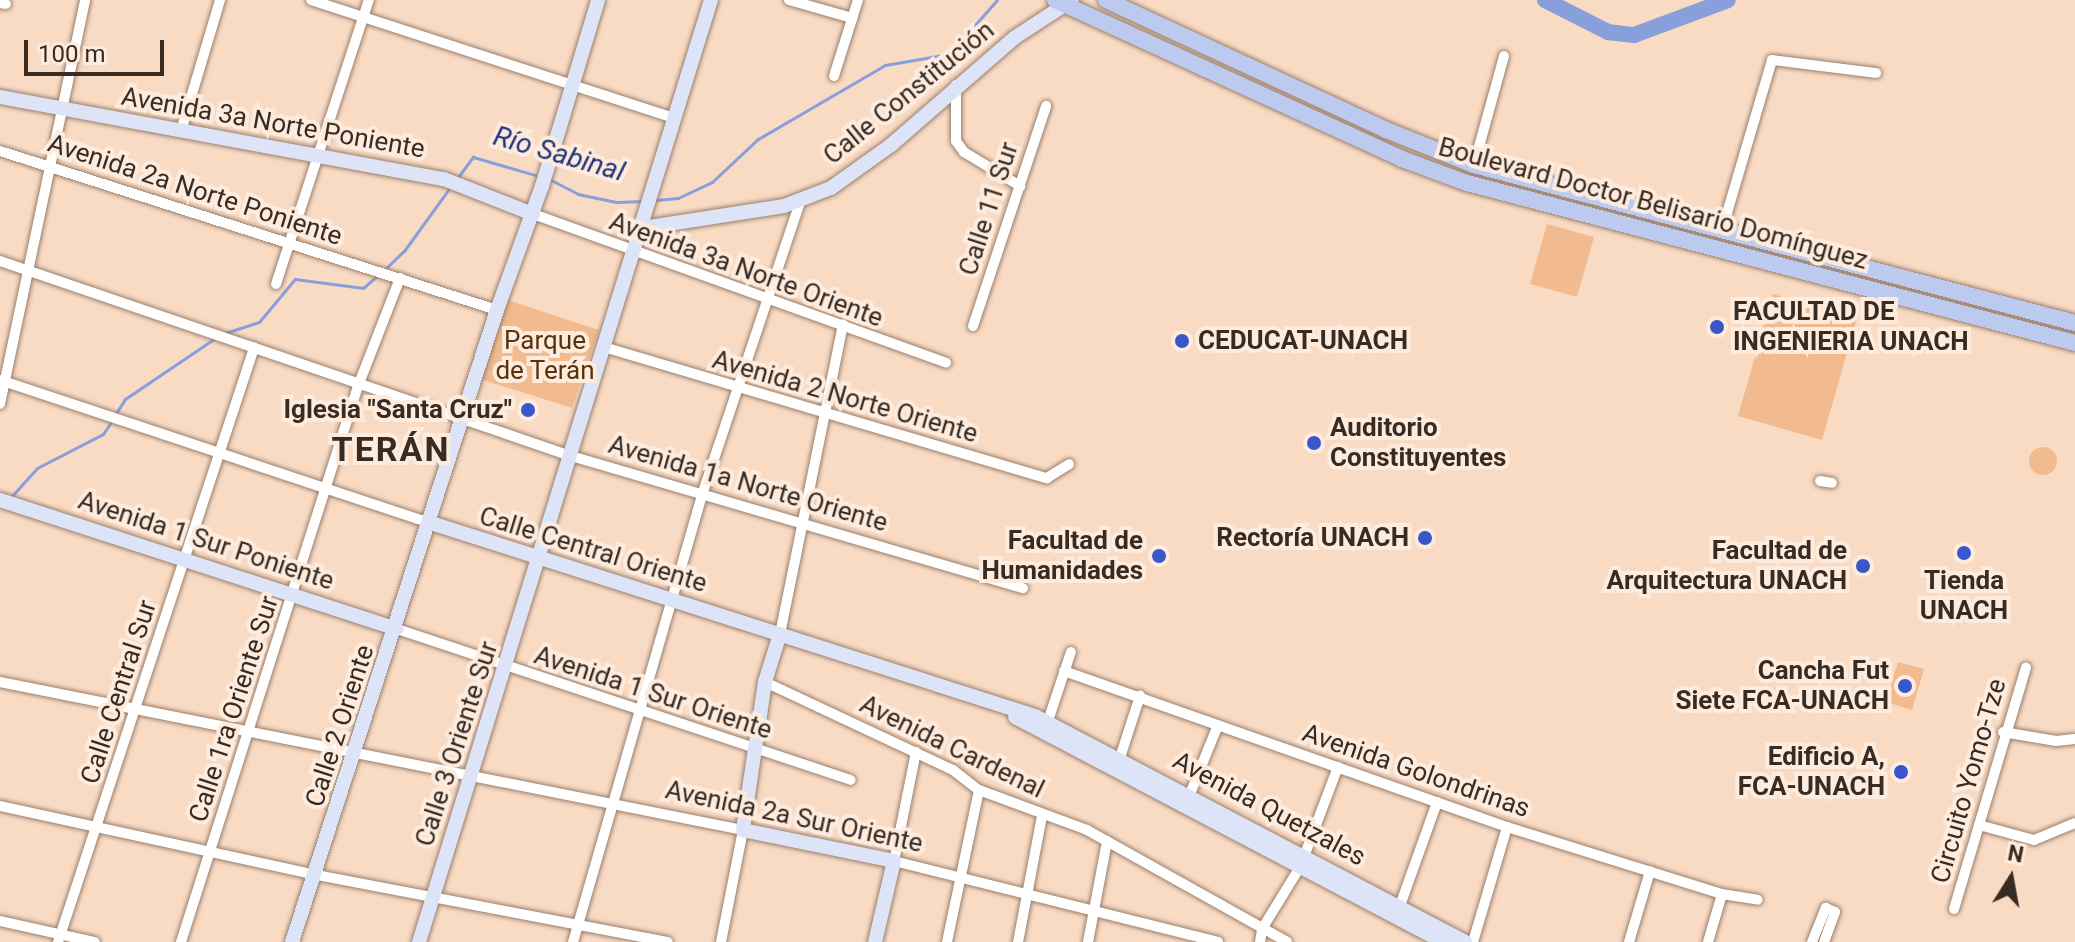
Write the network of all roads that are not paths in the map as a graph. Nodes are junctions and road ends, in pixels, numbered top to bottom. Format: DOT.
graph roads {
  1 [pos="85,0"];
  2 [pos="220,0"];
  3 [pos="311,0"];
  4 [pos="369,0"];
  5 [pos="598,0"];
  6 [pos="711,0"];
  7 [pos="789,0"];
  8 [pos="858,0"];
  9 [pos="1109,1"];
  10 [pos="1061,3"];
  11 [pos="364,17"];
  12 [pos="852,18"];
  13 [pos="1504,56"];
  14 [pos="1876,73"];
  15 [pos="834,76"];
  16 [pos="572,83"];
  17 [pos="956,85"];
  18 [pos="0,97"];
  19 [pos="1046,106"];
  20 [pos="62,108"];
  21 [pos="675,118"];
  22 [pos="181,131"];
  23 [pos="0,151"];
  24 [pos="319,159"];
  25 [pos="1474,165"];
  26 [pos="50,167"];
  27 [pos="1020,186"];
  28 [pos="800,202"];
  29 [pos="533,214"];
  30 [pos="648,223"];
  31 [pos="1722,230"];
  32 [pos="292,241"];
  33 [pos="636,253"];
  34 [pos="0,261"];
  35 [pos="27,270"];
  36 [pos="396,278"];
  37 [pos="276,284"];
  38 [pos="1949,289"];
  39 [pos="765,296"];
  40 [pos="1945,308"];
  41 [pos="497,310"];
  42 [pos="2075,323"];
  43 [pos="843,324"];
  44 [pos="973,326"];
  45 [pos="2075,343"];
  46 [pos="254,348"];
  47 [pos="607,348"];
  48 [pos="946,363"];
  49 [pos="2,381"];
  50 [pos="358,386"];
  51 [pos="736,389"];
  52 [pos="0,404"];
  53 [pos="824,413"];
  54 [pos="462,419"];
  55 [pos="219,454"];
  56 [pos="571,456"];
  57 [pos="1069,464"];
  58 [pos="1820,481"];
  59 [pos="1832,483"];
  60 [pos="326,489"];
  61 [pos="703,492"];
  62 [pos="0,500"];
  63 [pos="803,521"];
  64 [pos="431,523"];
  65 [pos="539,560"];
  66 [pos="184,563"];
  67 [pos="1023,588"];
  68 [pos="293,594"];
  69 [pos="673,599"];
  70 [pos="397,629"];
  71 [pos="780,634"];
  72 [pos="1071,652"];
  73 [pos="507,667"];
  74 [pos="2026,667"];
  75 [pos="1064,671"];
  76 [pos="0,682"];
  77 [pos="765,682"];
  78 [pos="1140,696"];
  79 [pos="138,711"];
  80 [pos="640,711"];
  81 [pos="1218,725"];
  82 [pos="1046,727"];
  83 [pos="250,730"];
  84 [pos="2003,732"];
  85 [pos="2075,739"];
  86 [pos="758,752"];
  87 [pos="916,752"];
  88 [pos="356,753"];
  89 [pos="1118,763"];
  90 [pos="1338,767"];
  91 [pos="471,776"];
  92 [pos="850,780"];
  93 [pos="979,790"];
  94 [pos="1190,794"];
  95 [pos="1437,802"];
  96 [pos="611,803"];
  97 [pos="0,806"];
  98 [pos="1042,816"];
  99 [pos="2075,823"];
  100 [pos="98,825"];
  101 [pos="1979,825"];
  102 [pos="1507,827"];
  103 [pos="743,830"];
  104 [pos="1107,841"];
  105 [pos="212,850"];
  106 [pos="894,861"];
  107 [pos="1302,862"];
  108 [pos="1650,871"];
  109 [pos="317,875"];
  110 [pos="963,880"];
  111 [pos="1722,894"];
  112 [pos="435,895"];
  113 [pos="1030,897"];
  114 [pos="1758,900"];
  115 [pos="1954,909"];
  116 [pos="1096,911"];
  117 [pos="1398,912"];
  118 [pos="0,921"];
  119 [pos="578,925"];
  120 [pos="1262,929"];
  121 [pos="59,938"];
  122 [pos="95,942"];
  123 [pos="181,942"];
  124 [pos="292,942"];
  125 [pos="419,942"];
  126 [pos="573,942"];
  127 [pos="668,942"];
  128 [pos="721,942"];
  129 [pos="875,942"];
  130 [pos="947,942"];
  131 [pos="1018,942"];
  132 [pos="1088,942"];
  133 [pos="1218,942"];
  134 [pos="1260,942"];
  135 [pos="1287,942"];
  136 [pos="1443,942"];
  137 [pos="1465,942"];
  138 [pos="1473,942"];
  139 [pos="1629,942"];
  140 [pos="1708,942"];
  141 [pos="1812,942"];
  142 [pos="1824,942"];
  1 -- 20 [label="street"];
  2 -- 22 [label="street"];
  3 -- 11 [label="street"];
  4 -- 11 [label="street"];
  5 -- 16 [label="main road, Calle 2 Oriente"];
  6 -- 21 [label="main road, Calle 3 Oriente Sur"];
  7 -- 12 [label="street"];
  8 -- 12 [label="street"];
  9 -- 25 [label="main road, Boulevard Doctor Belisario Domínguez"];
  10 -- 17 [label="main road, Calle Constitución"];
  10 -- 40 [label="main road, Boulevard Doctor Belisario Domínguez"];
  11 -- 16 [label="street"];
  11 -- 24 [label="street"];
  12 -- 15 [label="street"];
  13 -- 25 [label="street"];
  14 -- 31 [label="street"];
  16 -- 21 [label="street"];
  16 -- 29 [label="main road, Calle 2 Oriente"];
  17 -- 27 [label="street"];
  17 -- 28 [label="main road, Calle Constitución"];
  18 -- 20 [label="main road, Avenida 3a Norte Poniente"];
  19 -- 27 [label="street, Calle 11 Sur"];
  20 -- 22 [label="main road, Avenida 3a Norte Poniente"];
  20 -- 26 [label="street"];
  21 -- 30 [label="main road, Calle 3 Oriente Sur"];
  22 -- 24 [label="main road, Avenida 3a Norte Poniente"];
  23 -- 26 [label="street, Avenida 2a Norte Poniente"];
  24 -- 29 [label="main road, Avenida 3a Norte Poniente"];
  24 -- 32 [label="street"];
  25 -- 31 [label="main road, Boulevard Doctor Belisario Domínguez"];
  26 -- 32 [label="street, Avenida 2a Norte Poniente"];
  26 -- 35 [label="street"];
  27 -- 44 [label="street, Calle 11 Sur"];
  28 -- 30 [label="main road, Calle Constitución"];
  28 -- 39 [label="street"];
  29 -- 33 [label="street, Avenida 3a Norte Oriente"];
  29 -- 41 [label="main road, Calle 2 Oriente"];
  30 -- 33 [label="main road, Calle 3 Oriente Sur"];
  31 -- 38 [label="main road, Boulevard Doctor Belisario Domínguez"];
  32 -- 36 [label="street, Avenida 2a Norte Poniente"];
  32 -- 37 [label="street"];
  33 -- 39 [label="street, Avenida 3a Norte Oriente"];
  33 -- 47 [label="main road, Calle 3 Oriente Sur"];
  34 -- 35 [label="street, Avenida 1a Norte Oriente"];
  35 -- 46 [label="street, Avenida 1a Norte Oriente"];
  35 -- 49 [label="street"];
  36 -- 41 [label="street"];
  36 -- 50 [label="street, Calle 1ra Oriente Sur"];
  38 -- 40 [label="main road"];
  38 -- 42 [label="main road, Boulevard Doctor Belisario Domínguez"];
  39 -- 43 [label="street, Avenida 3a Norte Oriente"];
  39 -- 51 [label="street"];
  40 -- 45 [label="main road, Boulevard Doctor Belisario Domínguez"];
  41 -- 54 [label="main road, Calle 2 Oriente"];
  43 -- 48 [label="street, Avenida 3a Norte Oriente"];
  43 -- 53 [label="street"];
  46 -- 50 [label="street, Avenida 1a Norte Oriente"];
  46 -- 55 [label="street, Calle Central Sur"];
  47 -- 51 [label="street, Avenida 2 Norte Oriente"];
  47 -- 56 [label="main road, Calle 3 Oriente Sur"];
  49 -- 52 [label="street"];
  49 -- 55 [label="street, Calle Central Oriente"];
  50 -- 54 [label="street, Avenida 1a Norte Oriente"];
  50 -- 60 [label="street, Calle 1ra Oriente Sur"];
  51 -- 53 [label="street, Avenida 2 Norte Oriente"];
  51 -- 61 [label="street"];
  53 -- 57 [label="street, Avenida 2 Norte Oriente"];
  53 -- 63 [label="street"];
  54 -- 56 [label="street, Avenida 1a Norte Oriente"];
  54 -- 64 [label="main road, Calle 2 Oriente"];
  55 -- 60 [label="street, Calle Central Oriente"];
  55 -- 66 [label="street, Calle Central Sur"];
  56 -- 61 [label="street, Avenida 1a Norte Oriente"];
  56 -- 65 [label="main road, Calle 3 Oriente Sur"];
  58 -- 59 [label="street"];
  60 -- 64 [label="street, Calle Central Oriente"];
  60 -- 68 [label="street, Calle 1ra Oriente Sur"];
  61 -- 63 [label="street, Avenida 1a Norte Oriente"];
  61 -- 69 [label="street"];
  62 -- 66 [label="main road, Avenida 1 Sur Poniente"];
  63 -- 67 [label="street, Avenida 1a Norte Oriente"];
  63 -- 71 [label="street"];
  64 -- 65 [label="main road, Calle Central Oriente"];
  64 -- 70 [label="main road, Calle 2 Oriente"];
  65 -- 69 [label="main road, Calle Central Oriente"];
  65 -- 73 [label="main road, Calle 3 Oriente Sur"];
  66 -- 68 [label="main road, Avenida 1 Sur Poniente"];
  66 -- 79 [label="street, Calle Central Sur"];
  68 -- 70 [label="main road, Avenida 1 Sur Poniente"];
  68 -- 83 [label="street, Calle 1ra Oriente Sur"];
  69 -- 71 [label="main road, Calle Central Oriente"];
  69 -- 80 [label="street"];
  70 -- 73 [label="street, Avenida 1 Sur Oriente"];
  70 -- 88 [label="main road, Calle 2 Oriente"];
  71 -- 77 [label="main road"];
  71 -- 82 [label="main road, Calle Central Oriente"];
  72 -- 75 [label="street"];
  73 -- 80 [label="street, Avenida 1 Sur Oriente"];
  73 -- 91 [label="main road, Calle 3 Oriente Sur"];
  74 -- 84 [label="street, Circuito Yomo-Tze"];
  75 -- 78 [label="street, Avenida Golondrinas"];
  75 -- 82 [label="street"];
  76 -- 79 [label="street, Avenida 2a Sur Oriente"];
  77 -- 86 [label="main road"];
  77 -- 87 [label="street, Avenida Cardenal"];
  78 -- 81 [label="street, Avenida Golondrinas"];
  78 -- 89 [label="street"];
  79 -- 83 [label="street, Avenida 2a Sur Oriente"];
  79 -- 100 [label="street, Calle Central Sur"];
  80 -- 86 [label="street, Avenida 1 Sur Oriente"];
  80 -- 96 [label="street"];
  81 -- 90 [label="street, Avenida Golondrinas"];
  81 -- 94 [label="street"];
  82 -- 89 [label="main road, Avenida Quetzales"];
  83 -- 88 [label="street, Avenida 2a Sur Oriente"];
  83 -- 105 [label="street, Calle 1ra Oriente Sur"];
  84 -- 85 [label="street"];
  84 -- 101 [label="street, Circuito Yomo-Tze"];
  86 -- 92 [label="street, Avenida 1 Sur Oriente"];
  86 -- 103 [label="main road"];
  87 -- 93 [label="street, Avenida Cardenal"];
  87 -- 106 [label="street"];
  88 -- 91 [label="street, Avenida 2a Sur Oriente"];
  88 -- 109 [label="main road, Calle 2 Oriente"];
  89 -- 94 [label="main road, Avenida Quetzales"];
  89 -- 107 [label="main road, Avenida Quetzales"];
  90 -- 95 [label="street, Avenida Golondrinas"];
  90 -- 107 [label="street"];
  91 -- 96 [label="street, Avenida 2a Sur Oriente"];
  91 -- 112 [label="main road, Calle 3 Oriente Sur"];
  93 -- 98 [label="street, Avenida Cardenal"];
  93 -- 110 [label="street"];
  94 -- 107 [label="main road, Avenida Quetzales"];
  95 -- 102 [label="street, Avenida Golondrinas"];
  95 -- 117 [label="street"];
  96 -- 103 [label="street, Avenida 2a Sur Oriente"];
  96 -- 119 [label="street"];
  97 -- 100 [label="street"];
  98 -- 104 [label="street, Avenida Cardenal"];
  98 -- 113 [label="street"];
  99 -- 101 [label="street"];
  100 -- 105 [label="street"];
  100 -- 121 [label="street, Calle Central Sur"];
  101 -- 115 [label="street, Circuito Yomo-Tze"];
  102 -- 108 [label="street, Avenida Golondrinas"];
  102 -- 138 [label="street"];
  103 -- 106 [label="main road, Avenida 2a Sur Oriente"];
  103 -- 128 [label="street"];
  104 -- 116 [label="street"];
  104 -- 120 [label="street, Avenida Cardenal"];
  105 -- 109 [label="street"];
  105 -- 123 [label="street, Calle 1ra Oriente Sur"];
  106 -- 110 [label="street, Avenida 2a Sur Oriente"];
  106 -- 129 [label="main road"];
  107 -- 117 [label="main road, Avenida Quetzales"];
  107 -- 120 [label="street"];
  108 -- 111 [label="street, Avenida Golondrinas"];
  108 -- 139 [label="street"];
  109 -- 112 [label="street"];
  109 -- 124 [label="main road, Calle 2 Oriente"];
  110 -- 113 [label="street, Avenida 2a Sur Oriente"];
  110 -- 130 [label="street"];
  111 -- 114 [label="street, Avenida Golondrinas"];
  111 -- 140 [label="street"];
  112 -- 119 [label="street"];
  112 -- 125 [label="main road, Calle 3 Oriente Sur"];
  113 -- 116 [label="street, Avenida 2a Sur Oriente"];
  113 -- 131 [label="street"];
  116 -- 132 [label="street"];
  116 -- 133 [label="street, Avenida 2a Sur Oriente"];
  117 -- 136 [label="main road, Avenida Quetzales"];
  117 -- 137 [label="main road, Avenida Quetzales"];
  118 -- 121 [label="street"];
  119 -- 126 [label="street"];
  119 -- 127 [label="street"];
  120 -- 134 [label="street"];
  120 -- 135 [label="street, Avenida Cardenal"];
  121 -- 122 [label="street"];
  141 -- 142 [label="street"];
}
